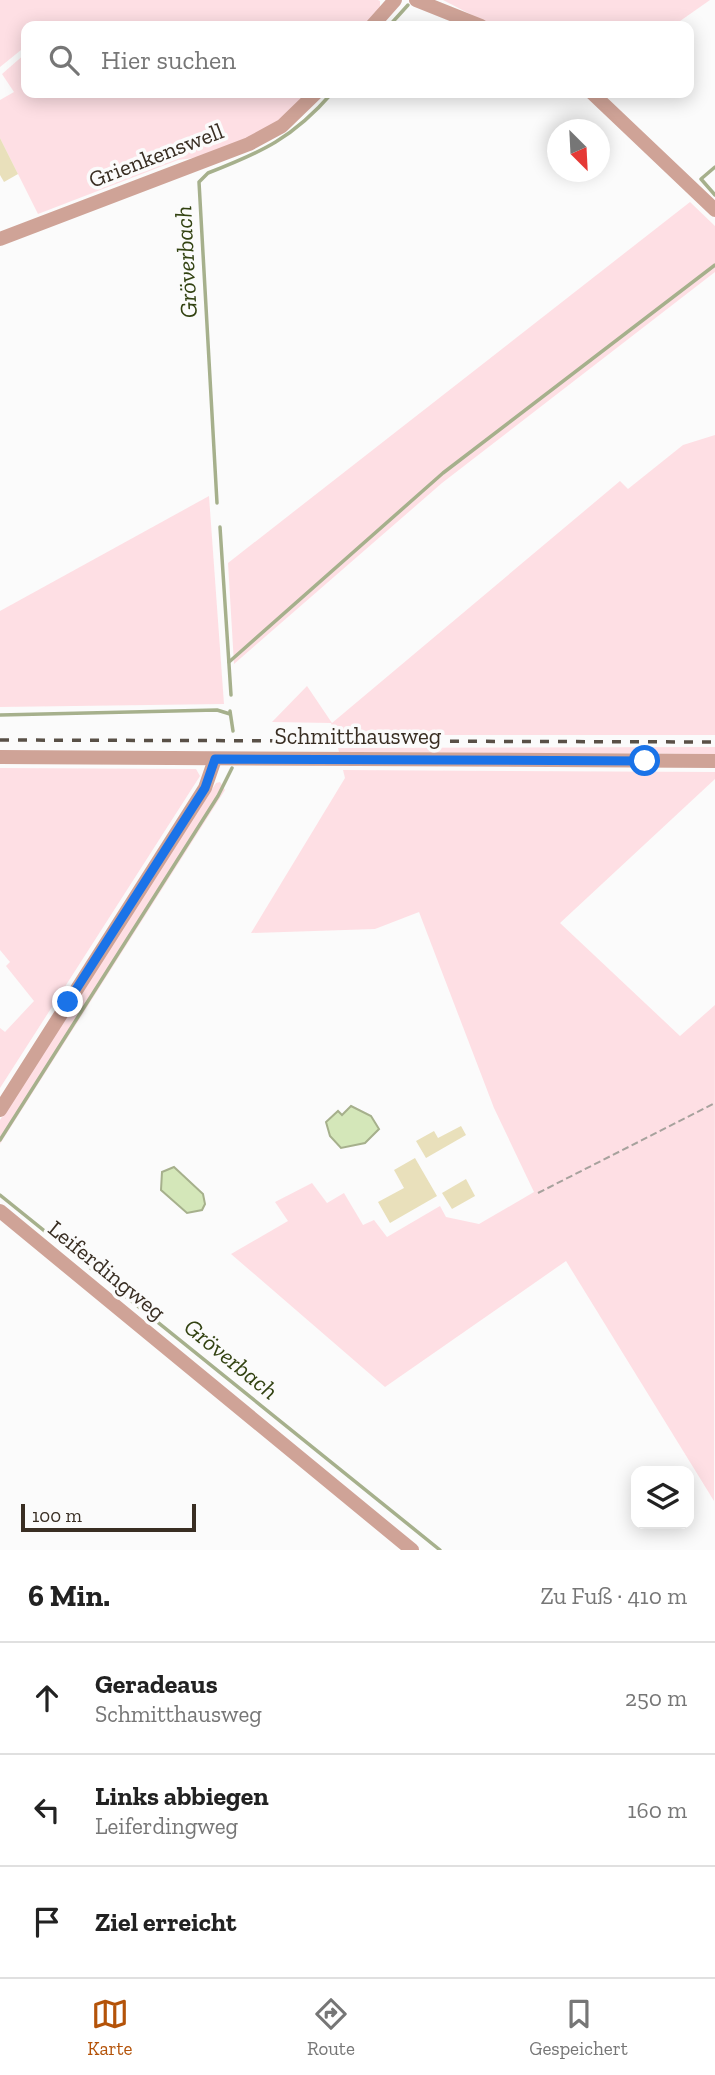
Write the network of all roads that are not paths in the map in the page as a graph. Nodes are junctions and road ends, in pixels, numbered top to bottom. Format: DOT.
graph roads {
  1 [pos="395,0"];
  2 [pos="416,0"];
  3 [pos="376,21"];
  4 [pos="468,21"];
  5 [pos="311,98"];
  6 [pos="597,98"];
  7 [pos="715,210"];
  8 [pos="0,239"];
  9 [pos="0,757"];
  10 [pos="215,759"];
  11 [pos="715,761"];
  12 [pos="0,1110"];
  13 [pos="0,1211"];
  14 [pos="412,1550"];
  1 -- 3 [label="street"];
  2 -- 4 [label="street"];
  5 -- 8 [label="street, Grienkenswell"];
  6 -- 7 [label="street"];
  9 -- 10 [label="street, Schmitthausweg"];
  10 -- 11 [label="street, Schmitthausweg"];
  10 -- 12 [label="street"];
  13 -- 14 [label="street, Leiferdingweg"];
}
